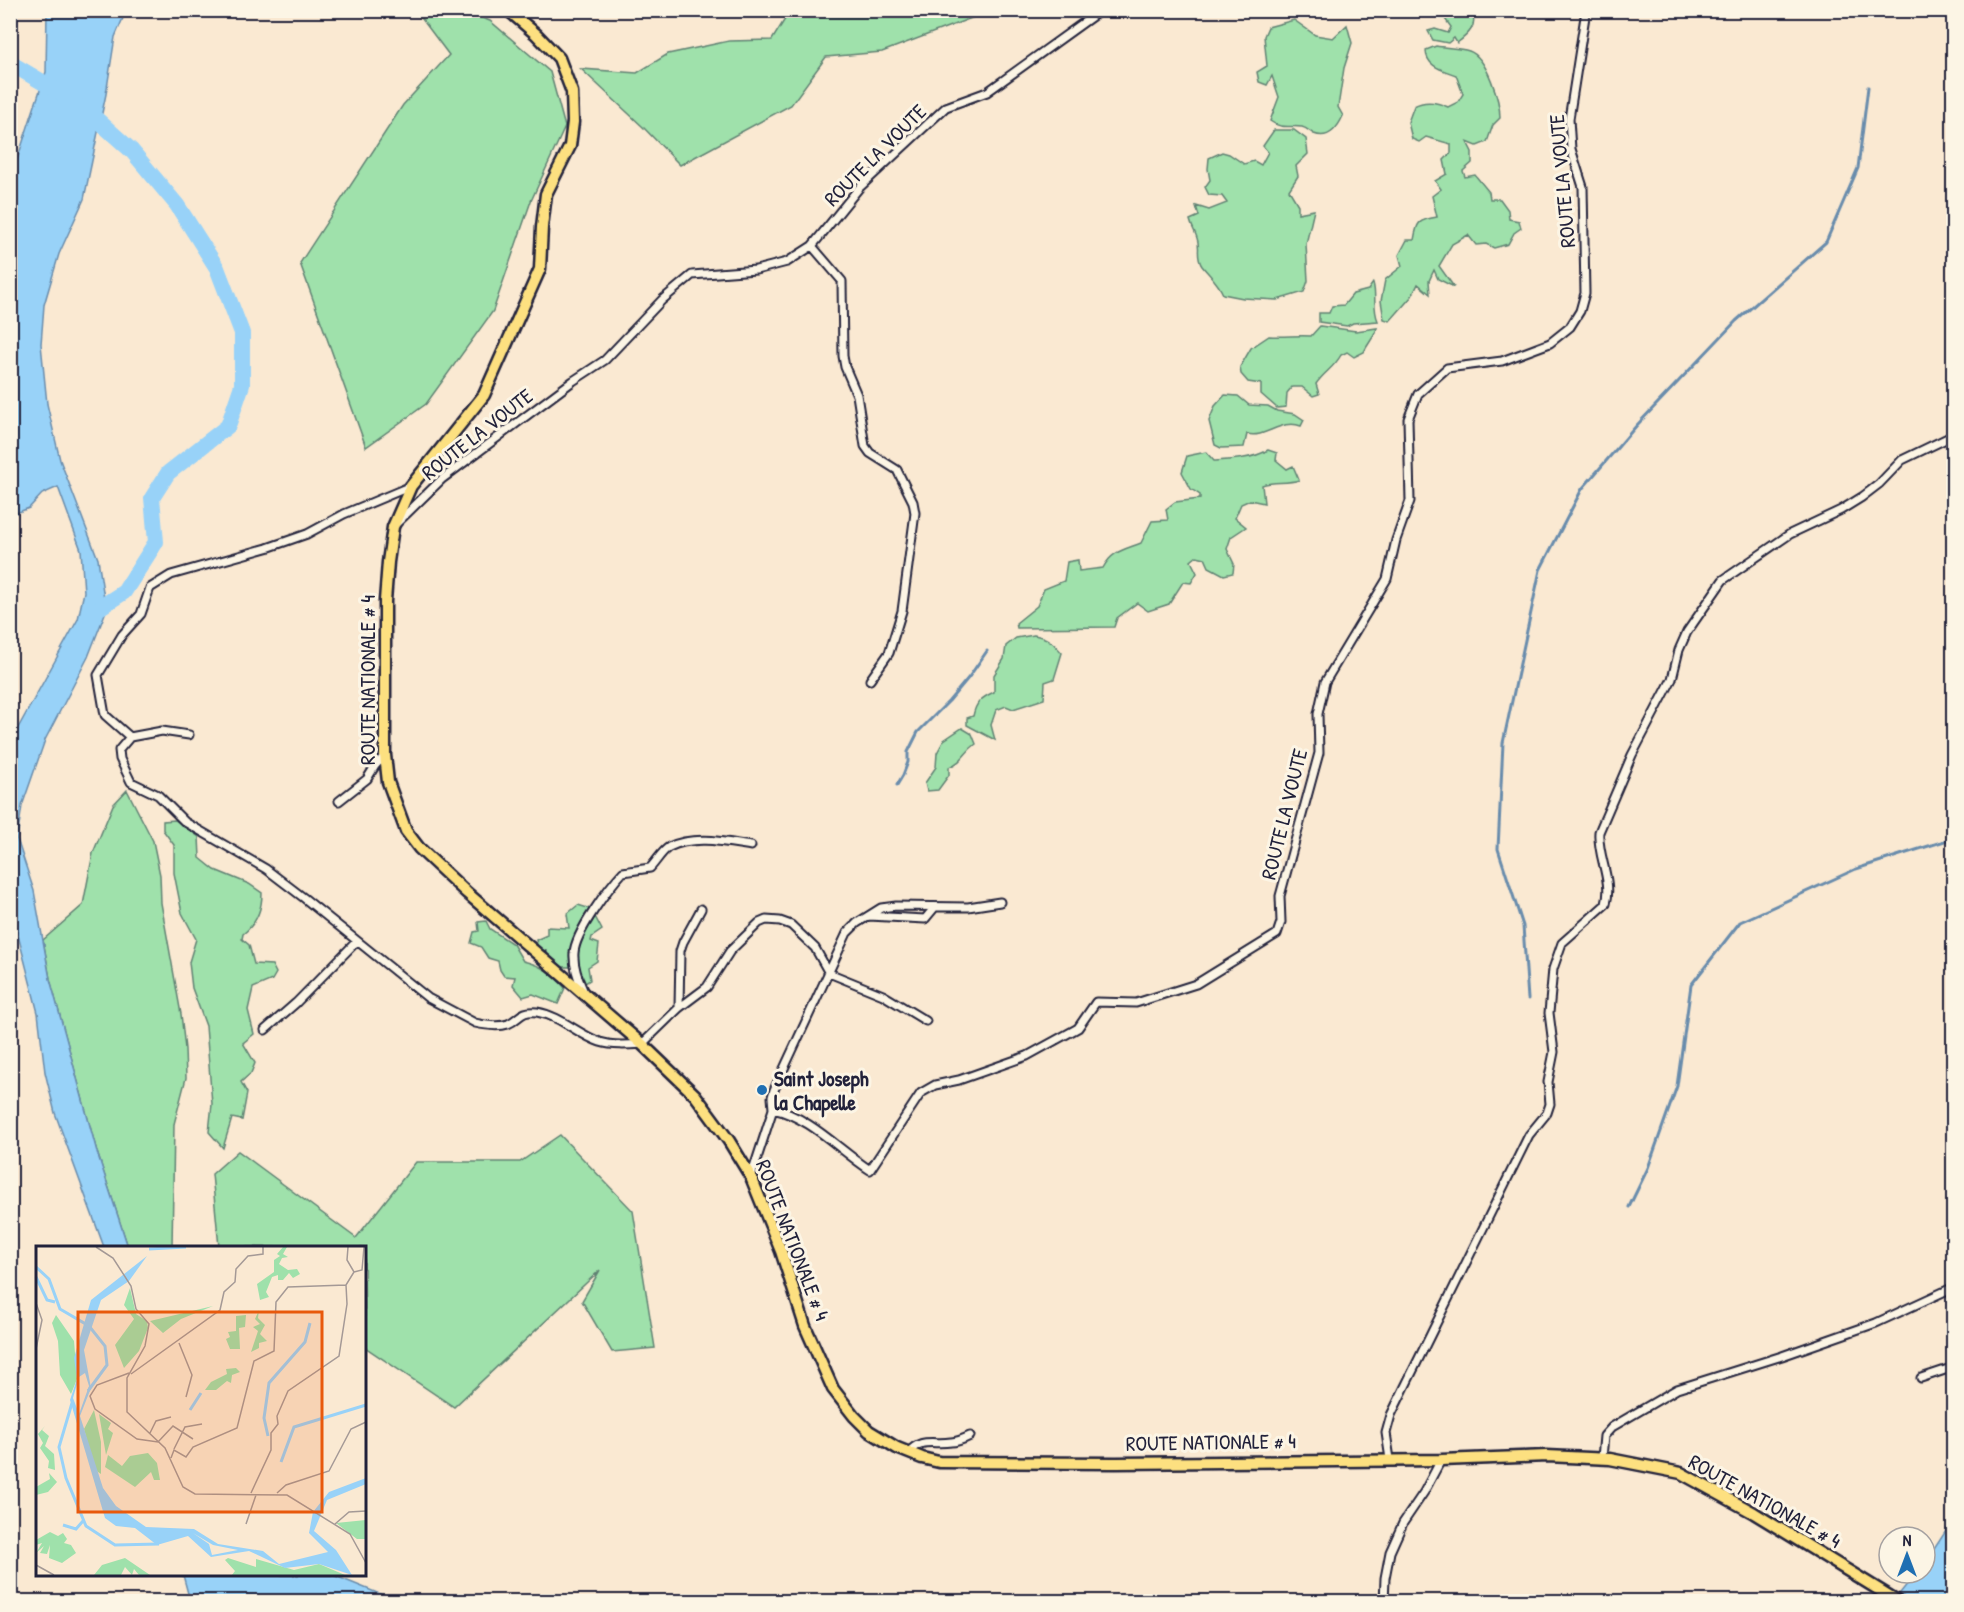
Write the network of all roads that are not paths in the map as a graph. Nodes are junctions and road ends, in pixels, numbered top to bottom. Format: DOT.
graph roads {
  1 [pos="508,10"];
  2 [pos="1101,10"];
  3 [pos="1586,10"];
  4 [pos="812,246"];
  5 [pos="1953,435"];
  6 [pos="411,486"];
  7 [pos="393,527"];
  8 [pos="870,680"];
  9 [pos="189,735"];
  10 [pos="130,737"];
  11 [pos="385,755"];
  12 [pos="339,801"];
  13 [pos="751,846"];
  14 [pos="1000,903"];
  15 [pos="935,907"];
  16 [pos="701,909"];
  17 [pos="869,916"];
  18 [pos="357,941"];
  19 [pos="829,973"];
  20 [pos="585,996"];
  21 [pos="679,1008"];
  22 [pos="926,1022"];
  23 [pos="265,1030"];
  24 [pos="642,1044"];
  25 [pos="773,1109"];
  26 [pos="751,1177"];
  27 [pos="1953,1287"];
  28 [pos="1953,1367"];
  29 [pos="1921,1378"];
  30 [pos="970,1436"];
  31 [pos="908,1453"];
  32 [pos="1602,1458"];
  33 [pos="1390,1459"];
  34 [pos="1441,1460"];
  35 [pos="1894,1599"];
  36 [pos="1384,1602"];
  1 -- 6 [label="main road, ROUTE NATIONALE # 4"];
  2 -- 4 [label="street, ROUTE LA VOUTE"];
  3 -- 25 [label="street, ROUTE LA VOUTE"];
  4 -- 7 [label="street, ROUTE LA VOUTE"];
  4 -- 8 [label="street"];
  5 -- 33 [label="street"];
  6 -- 7 [label="main road, ROUTE NATIONALE # 4"];
  6 -- 10 [label="street"];
  7 -- 11 [label="main road, ROUTE NATIONALE # 4"];
  9 -- 10 [label="street"];
  10 -- 18 [label="street"];
  11 -- 12 [label="street"];
  11 -- 20 [label="main road, ROUTE NATIONALE # 4"];
  13 -- 20 [label="street"];
  14 -- 15 [label="street"];
  15 -- 17 [label="street"];
  15 -- 17 [label="street"];
  16 -- 21 [label="street"];
  17 -- 19 [label="street"];
  18 -- 23 [label="street"];
  18 -- 24 [label="street"];
  19 -- 21 [label="street"];
  19 -- 22 [label="street"];
  19 -- 25 [label="street"];
  20 -- 24 [label="main road, ROUTE NATIONALE # 4"];
  21 -- 24 [label="street"];
  24 -- 26 [label="main road, ROUTE NATIONALE # 4"];
  25 -- 26 [label="street"];
  26 -- 31 [label="main road, ROUTE NATIONALE # 4"];
  27 -- 32 [label="street"];
  28 -- 29 [label="street"];
  30 -- 31 [label="street"];
  31 -- 33 [label="main road, ROUTE NATIONALE # 4"];
  32 -- 34 [label="main road, ROUTE NATIONALE # 4"];
  32 -- 35 [label="main road, ROUTE NATIONALE # 4"];
  33 -- 34 [label="main road, ROUTE NATIONALE # 4"];
  34 -- 36 [label="street"];
}
